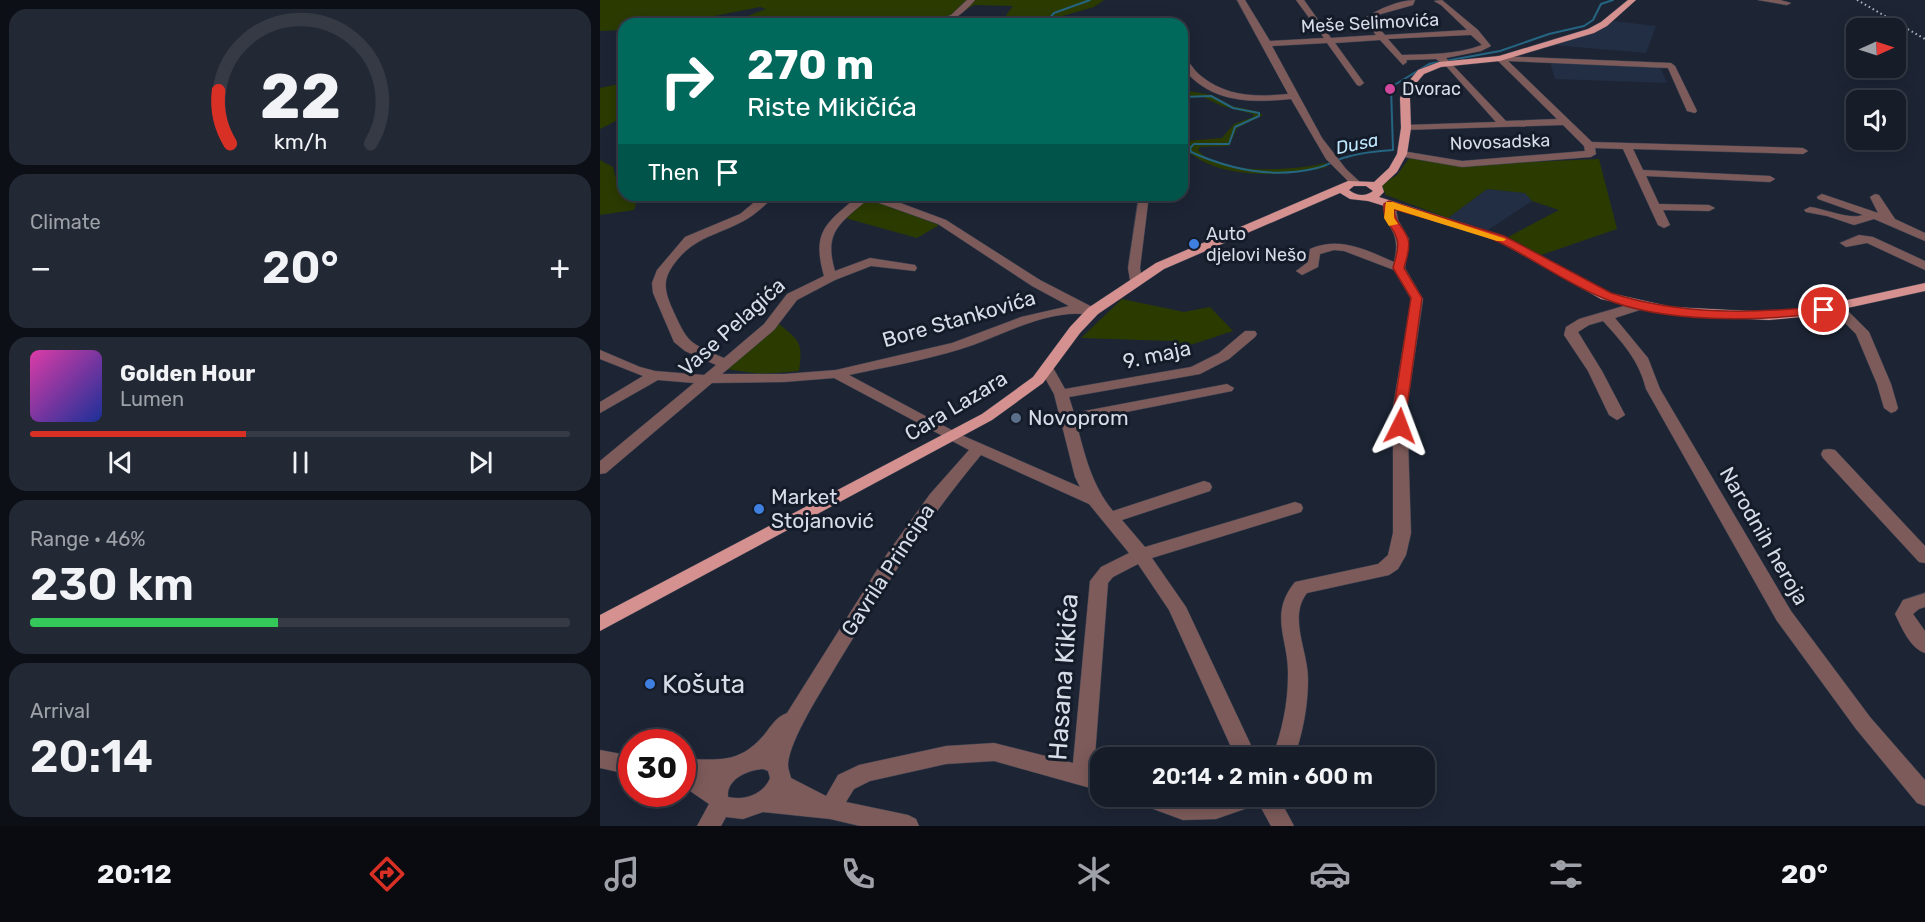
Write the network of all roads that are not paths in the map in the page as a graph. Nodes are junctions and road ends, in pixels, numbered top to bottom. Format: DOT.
graph roads {
  1 [pos="971,0"];
  2 [pos="1241,0"];
  3 [pos="1300,0"];
  4 [pos="1411,0"];
  5 [pos="1632,0"];
  6 [pos="1762,0"];
  7 [pos="1438,1"];
  8 [pos="1787,3"];
  9 [pos="948,18"];
  10 [pos="1475,32"];
  11 [pos="1382,38"];
  12 [pos="1327,40"];
  13 [pos="1267,44"];
  14 [pos="1500,58"];
  15 [pos="1442,60"];
  16 [pos="1188,70"];
  17 [pos="1360,84"];
  18 [pos="1294,96"];
  19 [pos="1692,111"];
  20 [pos="1564,122"];
  21 [pos="1504,125"];
  22 [pos="1406,128"];
  23 [pos="1589,145"];
  24 [pos="1626,145"];
  25 [pos="1803,151"];
  26 [pos="1399,159"];
  27 [pos="1640,174"];
  28 [pos="1770,179"];
  29 [pos="1352,186"];
  30 [pos="1378,195"];
  31 [pos="1822,197"];
  32 [pos="1875,197"];
  33 [pos="763,201"];
  34 [pos="861,201"];
  35 [pos="884,201"];
  36 [pos="1143,201"];
  37 [pos="1656,207"];
  38 [pos="1709,208"];
  39 [pos="1810,210"];
  40 [pos="1874,215"];
  41 [pos="1891,221"];
  42 [pos="1664,225"];
  43 [pos="1925,237"];
  44 [pos="1846,243"];
  45 [pos="1925,266"];
  46 [pos="911,268"];
  47 [pos="1399,268"];
  48 [pos="1302,271"];
  49 [pos="831,277"];
  50 [pos="1136,280"];
  51 [pos="1925,287"];
  52 [pos="1641,305"];
  53 [pos="1836,308"];
  54 [pos="1087,309"];
  55 [pos="1606,316"];
  56 [pos="1250,334"];
  57 [pos="600,354"];
  58 [pos="724,363"];
  59 [pos="1047,369"];
  60 [pos="836,374"];
  61 [pos="656,375"];
  62 [pos="709,378"];
  63 [pos="1227,388"];
  64 [pos="1061,394"];
  65 [pos="600,408"];
  66 [pos="1891,408"];
  67 [pos="1617,415"];
  68 [pos="1068,419"];
  69 [pos="954,437"];
  70 [pos="980,448"];
  71 [pos="1829,454"];
  72 [pos="600,469"];
  73 [pos="1204,487"];
  74 [pos="1095,500"];
  75 [pos="1295,508"];
  76 [pos="1110,518"];
  77 [pos="1141,555"];
  78 [pos="1925,557"];
  79 [pos="1925,600"];
  80 [pos="600,624"];
  81 [pos="1925,645"];
  82 [pos="806,698"];
  83 [pos="1093,747"];
  84 [pos="1242,747"];
  85 [pos="1285,747"];
  86 [pos="600,759"];
  87 [pos="618,762"];
  88 [pos="741,765"];
  89 [pos="696,768"];
  90 [pos="778,774"];
  91 [pos="1090,777"];
  92 [pos="696,783"];
  93 [pos="1925,796"];
  94 [pos="765,803"];
  95 [pos="1175,807"];
  96 [pos="1222,807"];
  97 [pos="1272,807"];
  98 [pos="830,809"];
  99 [pos="727,810"];
  100 [pos="708,826"];
  101 [pos="908,826"];
  102 [pos="1283,826"];
  1 -- 9 [label="street"];
  2 -- 13 [label="street"];
  3 -- 12 [label="street"];
  4 -- 11 [label="street"];
  5 -- 14 [label="main road"];
  6 -- 8 [label="street"];
  7 -- 10 [label="street"];
  10 -- 11 [label="street, Meše Selimovića"];
  10 -- 15 [label="street"];
  11 -- 12 [label="street, Meše Selimovića"];
  11 -- 15 [label="street"];
  12 -- 13 [label="street, Meše Selimovića"];
  12 -- 17 [label="street"];
  13 -- 18 [label="street"];
  14 -- 15 [label="main road"];
  14 -- 19 [label="street"];
  14 -- 20 [label="street, Novosadska"];
  15 -- 21 [label="street, Novosadska"];
  15 -- 22 [label="main road"];
  16 -- 18 [label="street"];
  18 -- 29 [label="street"];
  20 -- 21 [label="street, Novosadska"];
  20 -- 23 [label="street, Novosadska"];
  21 -- 22 [label="street, Novosadska"];
  22 -- 26 [label="main road"];
  23 -- 24 [label="street, Novosadska"];
  23 -- 26 [label="street, Novosadska"];
  24 -- 25 [label="street, Novosadska"];
  24 -- 27 [label="street"];
  26 -- 29 [label="main road"];
  26 -- 30 [label="main road"];
  27 -- 28 [label="street"];
  27 -- 37 [label="street"];
  29 -- 30 [label="main road"];
  29 -- 30 [label="main road"];
  29 -- 50 [label="main road, Cara Lazara"];
  30 -- 47 [label="street"];
  30 -- 52 [label="main road"];
  31 -- 40 [label="street"];
  32 -- 41 [label="street"];
  33 -- 58 [label="street"];
  34 -- 49 [label="street"];
  35 -- 54 [label="street"];
  36 -- 50 [label="street"];
  37 -- 38 [label="street"];
  37 -- 42 [label="street"];
  39 -- 40 [label="street"];
  40 -- 41 [label="street"];
  41 -- 43 [label="street"];
  44 -- 45 [label="street"];
  46 -- 49 [label="street, Vase Pelagića"];
  47 -- 48 [label="street"];
  47 -- 85 [label="street"];
  49 -- 58 [label="street, Vase Pelagića"];
  50 -- 54 [label="main road, Cara Lazara"];
  51 -- 53 [label="main road"];
  52 -- 53 [label="main road"];
  52 -- 55 [label="street"];
  53 -- 66 [label="street"];
  54 -- 59 [label="main road, Cara Lazara"];
  54 -- 60 [label="street, Bore Stankovića"];
  55 -- 67 [label="street"];
  55 -- 93 [label="street, Narodnih heroja"];
  56 -- 64 [label="street, 9. maja"];
  57 -- 61 [label="street, Bore Stankovića"];
  58 -- 62 [label="street, Vase Pelagića"];
  59 -- 64 [label="street"];
  59 -- 69 [label="main road, Cara Lazara"];
  60 -- 62 [label="street, Bore Stankovića"];
  60 -- 69 [label="street"];
  61 -- 62 [label="street, Bore Stankovića"];
  61 -- 65 [label="street"];
  62 -- 72 [label="street, Vase Pelagića"];
  63 -- 68 [label="street"];
  64 -- 68 [label="street"];
  68 -- 74 [label="street"];
  69 -- 70 [label="street"];
  69 -- 80 [label="main road, Cara Lazara"];
  70 -- 74 [label="street"];
  70 -- 82 [label="street, Gavrila Principa"];
  71 -- 78 [label="street"];
  73 -- 76 [label="street"];
  74 -- 76 [label="street"];
  75 -- 77 [label="street"];
  76 -- 77 [label="street"];
  77 -- 83 [label="street, Hasana Kikića"];
  77 -- 84 [label="street"];
  79 -- 81 [label="street"];
  82 -- 88 [label="street, Gavrila Principa"];
  82 -- 90 [label="street, Gavrila Principa"];
  86 -- 87 [label="street"];
  88 -- 89 [label="street"];
  88 -- 90 [label="street"];
  88 -- 99 [label="street, Gavrila Principa"];
  90 -- 94 [label="street, Gavrila Principa"];
  90 -- 98 [label="street"];
  91 -- 98 [label="street"];
  92 -- 99 [label="street"];
  94 -- 98 [label="street"];
  94 -- 99 [label="street"];
  95 -- 96 [label="street"];
  97 -- 102 [label="street"];
  98 -- 101 [label="street"];
  99 -- 100 [label="street"];
}
